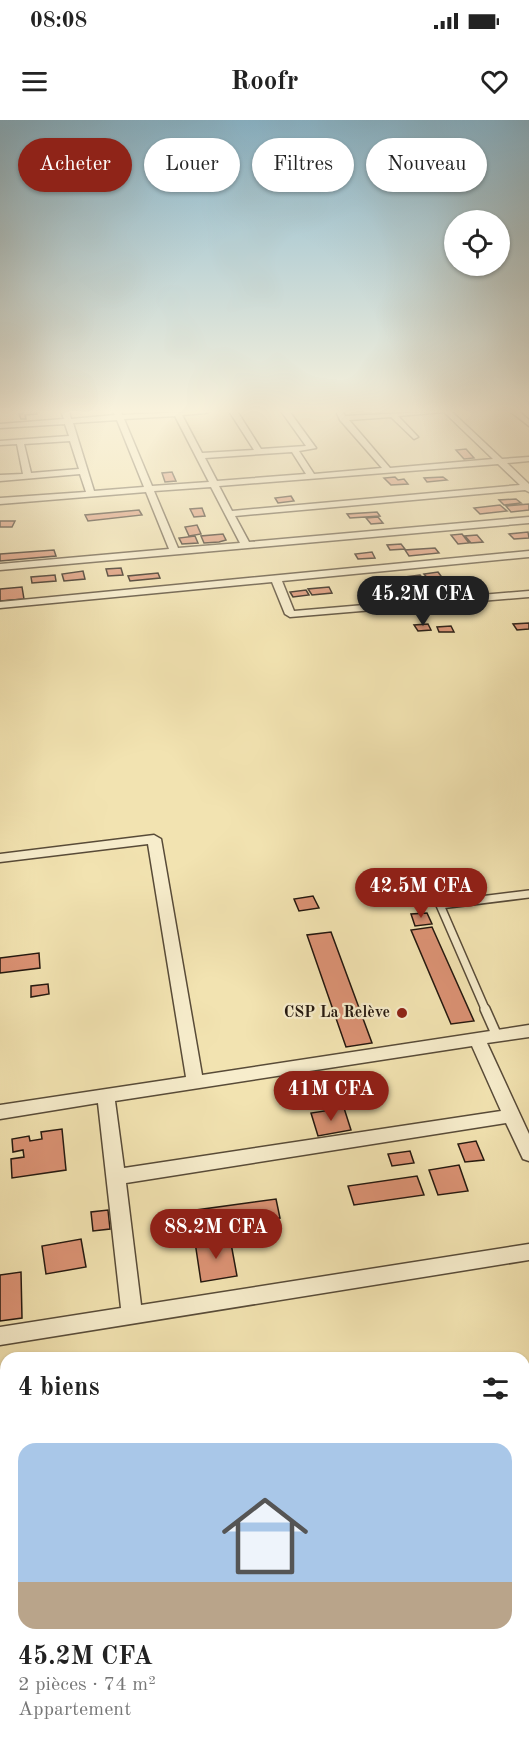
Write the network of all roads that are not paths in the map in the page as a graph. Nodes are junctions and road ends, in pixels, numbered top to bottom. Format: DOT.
graph roads {
  1 [pos="89,487"];
  2 [pos="172,487"];
  3 [pos="216,487"];
  4 [pos="528,488"];
  5 [pos="149,489"];
  6 [pos="91,494"];
  7 [pos="0,501"];
  8 [pos="230,514"];
  9 [pos="529,520"];
  10 [pos="246,546"];
  11 [pos="175,552"];
  12 [pos="529,554"];
  13 [pos="0,567"];
  14 [pos="276,579"];
  15 [pos="529,594"];
  16 [pos="0,606"];
  17 [pos="0,858"];
  18 [pos="529,894"];
  19 [pos="529,1031"];
  20 [pos="497,1036"];
  21 [pos="477,1039"];
  22 [pos="195,1082"];
  23 [pos="106,1096"];
  24 [pos="0,1112"];
  25 [pos="512,1116"];
  26 [pos="529,1154"];
  27 [pos="115,1177"];
  28 [pos="529,1252"];
  29 [pos="132,1315"];
  30 [pos="0,1336"];
  1 -- 6 [label="street"];
  2 -- 5 [label="street"];
  3 -- 8 [label="street"];
  4 -- 8 [label="street"];
  5 -- 6 [label="street"];
  5 -- 11 [label="street"];
  6 -- 7 [label="street"];
  8 -- 10 [label="street"];
  9 -- 10 [label="street"];
  10 -- 11 [label="street"];
  11 -- 13 [label="street"];
  12 -- 14 [label="street"];
  14 -- 15 [label="street"];
  14 -- 16 [label="street"];
  17 -- 22 [label="street"];
  18 -- 20 [label="lane"];
  19 -- 20 [label="street"];
  20 -- 21 [label="street"];
  21 -- 22 [label="street"];
  21 -- 25 [label="street"];
  22 -- 23 [label="street"];
  23 -- 24 [label="street"];
  23 -- 27 [label="street"];
  25 -- 26 [label="street"];
  25 -- 27 [label="street"];
  27 -- 29 [label="street"];
  28 -- 29 [label="street"];
  29 -- 30 [label="street"];
}
